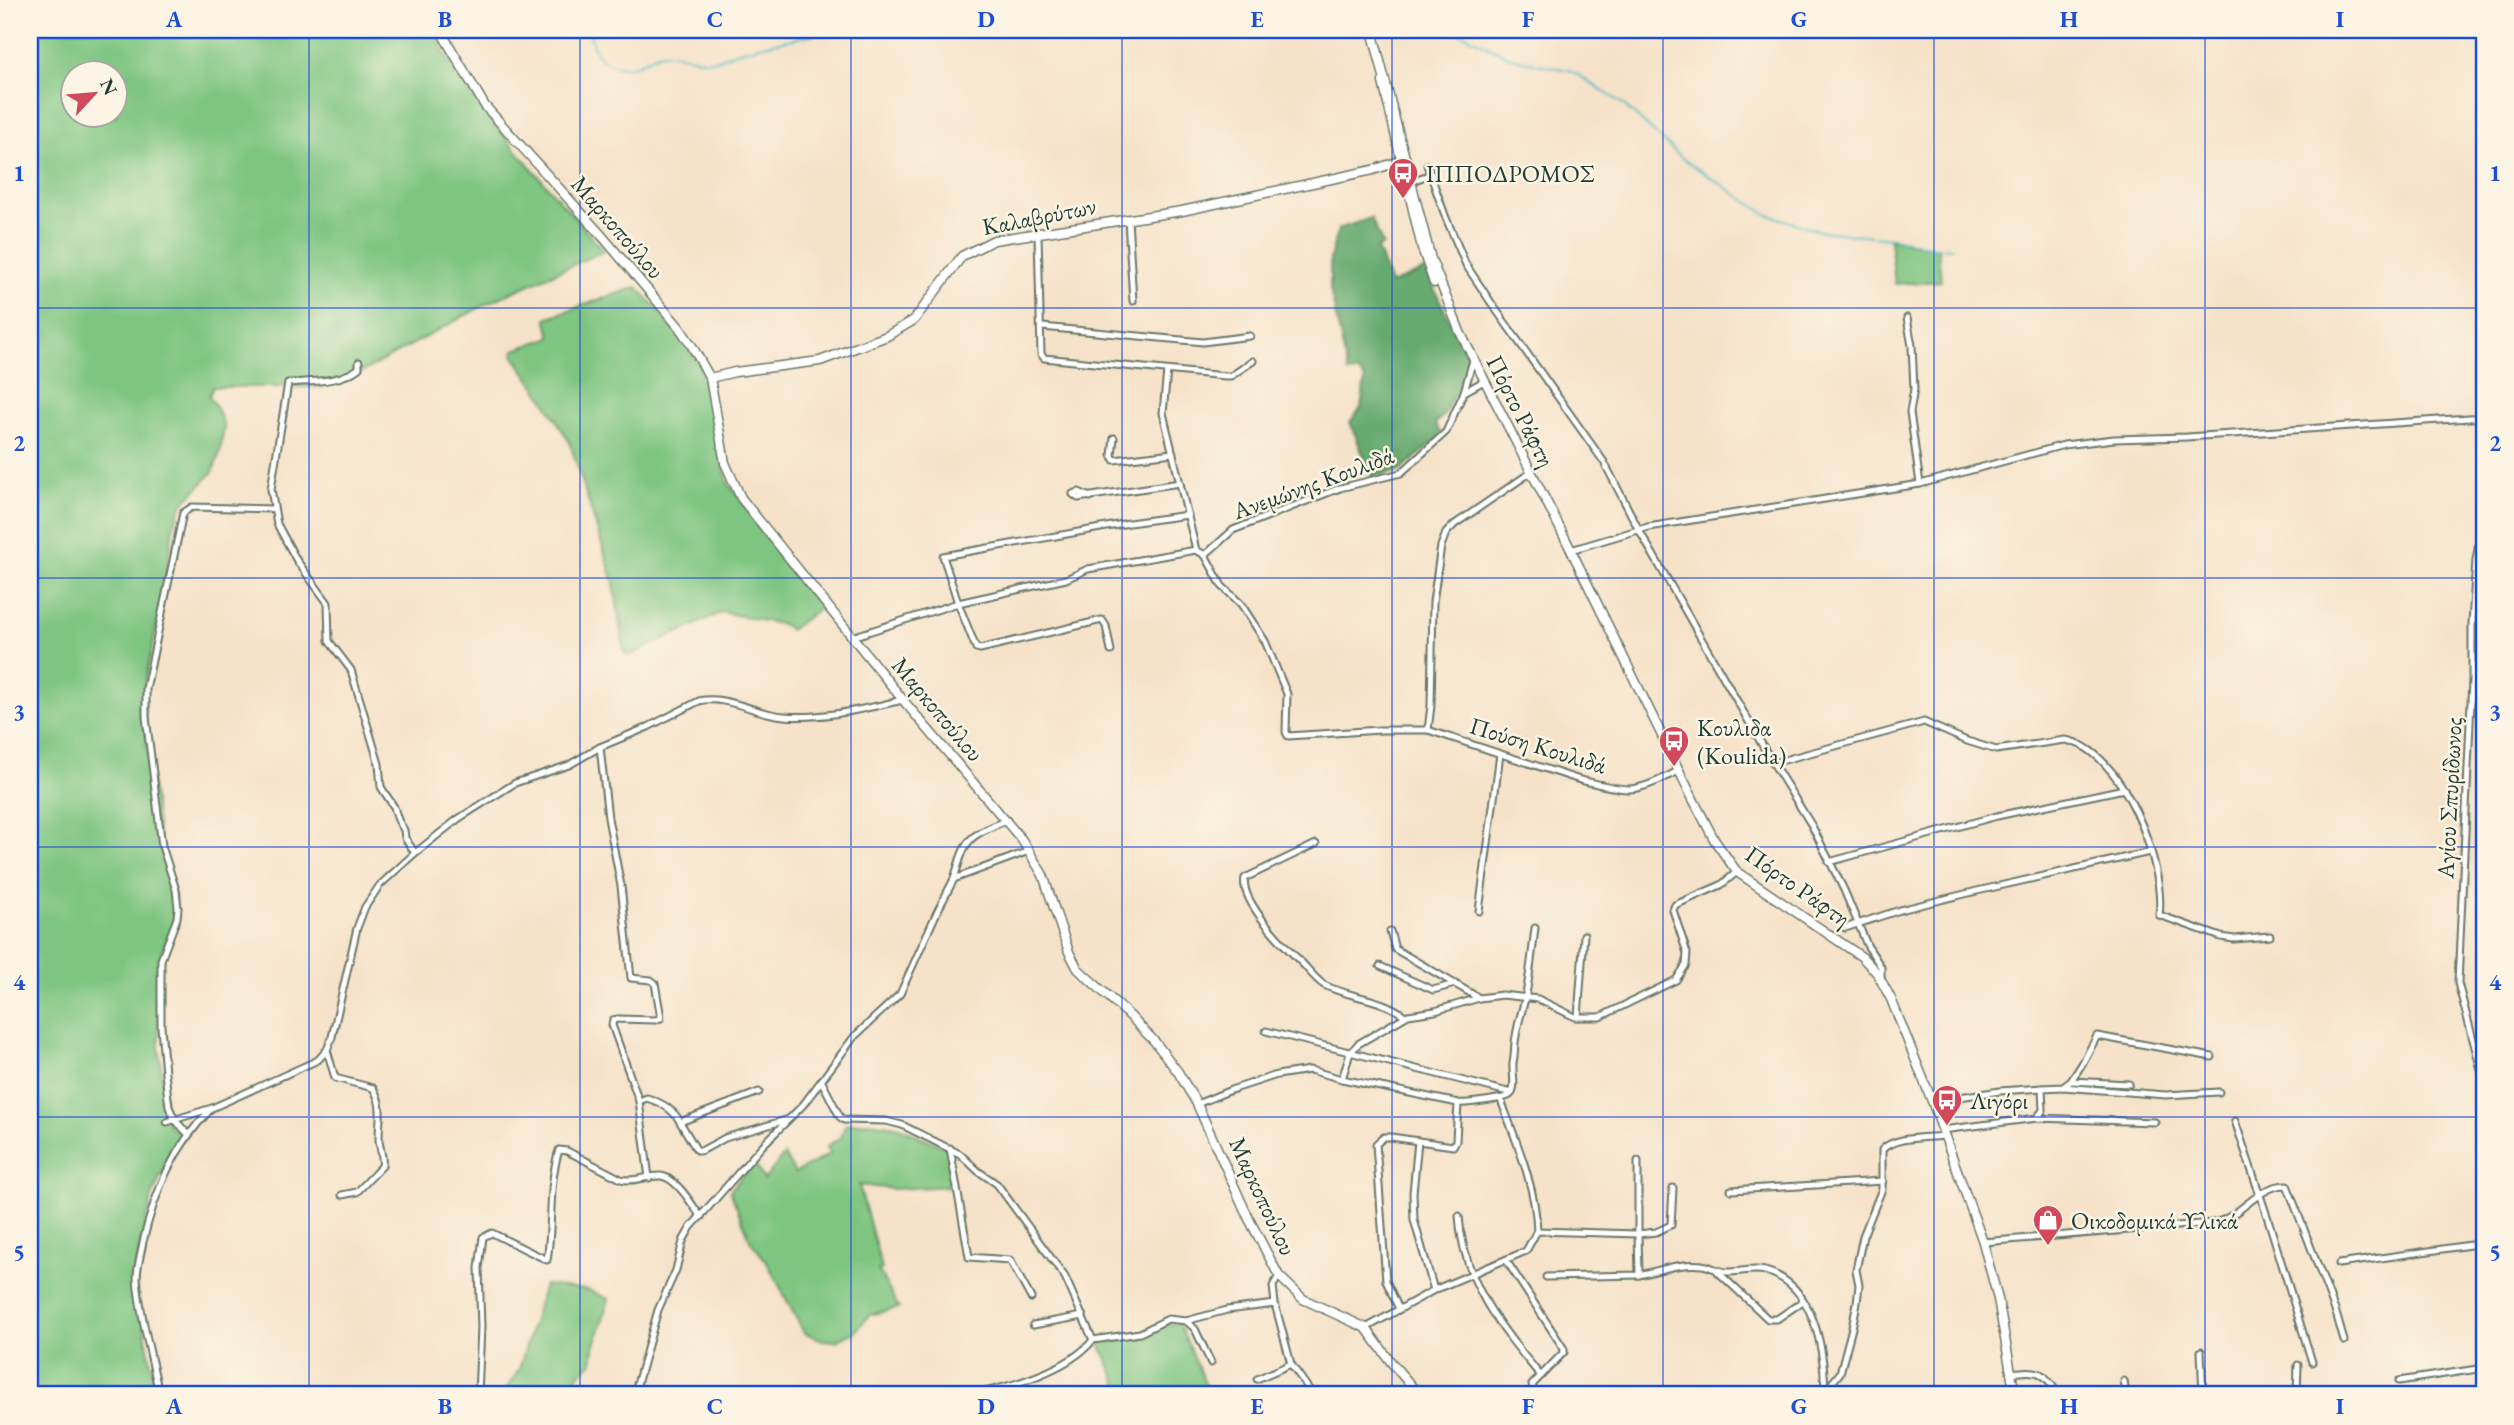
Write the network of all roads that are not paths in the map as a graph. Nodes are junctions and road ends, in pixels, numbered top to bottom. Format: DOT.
graph roads {
  1 [pos="440,30"];
  2 [pos="1373,30"];
  3 [pos="1404,163"];
  4 [pos="1427,165"];
  5 [pos="1431,174"];
  6 [pos="1412,181"];
  7 [pos="1128,219"];
  8 [pos="1038,234"];
  9 [pos="1133,301"];
  10 [pos="1908,318"];
  11 [pos="1042,327"];
  12 [pos="1460,332"];
  13 [pos="1250,336"];
  14 [pos="1473,360"];
  15 [pos="1254,361"];
  16 [pos="359,362"];
  17 [pos="1167,371"];
  18 [pos="710,378"];
  19 [pos="1484,382"];
  20 [pos="1464,392"];
  21 [pos="2484,417"];
  22 [pos="1114,438"];
  23 [pos="1173,453"];
  24 [pos="1177,469"];
  25 [pos="1530,473"];
  26 [pos="1180,483"];
  27 [pos="1167,484"];
  28 [pos="1920,484"];
  29 [pos="1090,497"];
  30 [pos="273,509"];
  31 [pos="2484,513"];
  32 [pos="1188,515"];
  33 [pos="1639,530"];
  34 [pos="1196,550"];
  35 [pos="1571,550"];
  36 [pos="1205,555"];
  37 [pos="958,603"];
  38 [pos="852,637"];
  39 [pos="1111,651"];
  40 [pos="903,700"];
  41 [pos="1428,730"];
  42 [pos="600,747"];
  43 [pos="1500,754"];
  44 [pos="1773,763"];
  45 [pos="1678,771"];
  46 [pos="2124,789"];
  47 [pos="1007,820"];
  48 [pos="1316,844"];
  49 [pos="1030,851"];
  50 [pos="2150,852"];
  51 [pos="415,853"];
  52 [pos="1829,862"];
  53 [pos="1737,872"];
  54 [pos="954,879"];
  55 [pos="1479,911"];
  56 [pos="1859,922"];
  57 [pos="1535,928"];
  58 [pos="1845,928"];
  59 [pos="1390,931"];
  60 [pos="1584,935"];
  61 [pos="2270,936"];
  62 [pos="1867,944"];
  63 [pos="1859,954"];
  64 [pos="1380,966"];
  65 [pos="1881,980"];
  66 [pos="1455,984"];
  67 [pos="1525,997"];
  68 [pos="1479,998"];
  69 [pos="1405,1016"];
  70 [pos="1578,1017"];
  71 [pos="1266,1031"];
  72 [pos="327,1050"];
  73 [pos="1350,1053"];
  74 [pos="2212,1057"];
  75 [pos="1342,1079"];
  76 [pos="2071,1081"];
  77 [pos="2484,1081"];
  78 [pos="822,1082"];
  79 [pos="2129,1084"];
  80 [pos="2063,1087"];
  81 [pos="2042,1088"];
  82 [pos="758,1092"];
  83 [pos="2219,1092"];
  84 [pos="1512,1093"];
  85 [pos="1501,1100"];
  86 [pos="639,1101"];
  87 [pos="1932,1101"];
  88 [pos="1458,1103"];
  89 [pos="1197,1104"];
  90 [pos="212,1108"];
  91 [pos="2037,1118"];
  92 [pos="789,1119"];
  93 [pos="175,1120"];
  94 [pos="167,1122"];
  95 [pos="680,1122"];
  96 [pos="2155,1122"];
  97 [pos="2235,1122"];
  98 [pos="1943,1133"];
  99 [pos="188,1134"];
  100 [pos="1418,1141"];
  101 [pos="950,1148"];
  102 [pos="1638,1161"];
  103 [pos="649,1178"];
  104 [pos="1883,1181"];
  105 [pos="1673,1188"];
  106 [pos="1731,1190"];
  107 [pos="2260,1194"];
  108 [pos="342,1195"];
  109 [pos="1459,1216"];
  110 [pos="701,1217"];
  111 [pos="1537,1231"];
  112 [pos="1638,1234"];
  113 [pos="1983,1242"];
  114 [pos="2484,1243"];
  115 [pos="1507,1260"];
  116 [pos="2339,1264"];
  117 [pos="1716,1269"];
  118 [pos="1472,1273"];
  119 [pos="1639,1275"];
  120 [pos="1279,1276"];
  121 [pos="1546,1277"];
  122 [pos="1434,1290"];
  123 [pos="1031,1298"];
  124 [pos="1803,1301"];
  125 [pos="1275,1304"];
  126 [pos="1399,1309"];
  127 [pos="1083,1317"];
  128 [pos="1185,1321"];
  129 [pos="1033,1325"];
  130 [pos="1366,1328"];
  131 [pos="1093,1340"];
  132 [pos="2344,1341"];
  133 [pos="2201,1351"];
  134 [pos="2312,1362"];
  135 [pos="1211,1363"];
  136 [pos="1291,1364"];
  137 [pos="2298,1365"];
  138 [pos="2484,1368"];
  139 [pos="2010,1373"];
  140 [pos="1541,1376"];
  141 [pos="1257,1379"];
  142 [pos="2124,1381"];
  143 [pos="2399,1381"];
  144 [pos="1824,1394"];
  145 [pos="159,1395"];
  146 [pos="478,1395"];
  147 [pos="634,1395"];
  148 [pos="969,1395"];
  149 [pos="1311,1395"];
  150 [pos="1419,1395"];
  151 [pos="1535,1395"];
  152 [pos="2013,1395"];
  153 [pos="2058,1395"];
  154 [pos="2126,1395"];
  155 [pos="2203,1395"];
  156 [pos="2297,1395"];
  1 -- 18 [label="main road, Μαρκοπούλου"];
  2 -- 3 [label="main road, Πόρτο Ράφτη"];
  3 -- 6 [label="main road, Πόρτο Ράφτη"];
  3 -- 7 [label="main road, Καλαβρύτων"];
  3 -- 12 [label="main road, Πόρτο Ράφτη"];
  4 -- 5 [label="street"];
  5 -- 6 [label="street"];
  5 -- 33 [label="street"];
  6 -- 12 [label="main road, Πόρτο Ράφτη"];
  7 -- 8 [label="main road, Καλαβρύτων"];
  7 -- 9 [label="street"];
  8 -- 11 [label="street"];
  8 -- 18 [label="main road, Καλαβρύτων"];
  10 -- 28 [label="street"];
  11 -- 13 [label="street"];
  11 -- 17 [label="street"];
  12 -- 14 [label="main road, Πόρτο Ράφτη"];
  14 -- 19 [label="main road, Πόρτο Ράφτη"];
  14 -- 20 [label="street, Ανεμώνης Κουλιδά"];
  15 -- 17 [label="street"];
  16 -- 30 [label="street"];
  17 -- 23 [label="street"];
  18 -- 38 [label="main road, Μαρκοπούλου"];
  19 -- 20 [label="street"];
  19 -- 25 [label="main road, Πόρτο Ράφτη"];
  20 -- 36 [label="street, Ανεμώνης Κουλιδά"];
  21 -- 28 [label="street"];
  22 -- 23 [label="street"];
  23 -- 24 [label="street"];
  24 -- 26 [label="street"];
  24 -- 27 [label="street"];
  25 -- 35 [label="main road, Πόρτο Ράφτη"];
  25 -- 41 [label="street"];
  26 -- 27 [label="street"];
  26 -- 32 [label="street"];
  27 -- 29 [label="street"];
  28 -- 33 [label="street"];
  30 -- 51 [label="street"];
  30 -- 93 [label="street"];
  31 -- 77 [label="street, Αγίου Σπυρίδωνος"];
  32 -- 34 [label="street"];
  32 -- 37 [label="street"];
  33 -- 35 [label="street"];
  33 -- 44 [label="street"];
  34 -- 36 [label="street"];
  34 -- 37 [label="street"];
  35 -- 45 [label="main road, Πόρτο Ράφτη"];
  36 -- 41 [label="street"];
  37 -- 38 [label="street"];
  37 -- 39 [label="street"];
  38 -- 40 [label="main road, Μαρκοπούλου"];
  40 -- 42 [label="street"];
  40 -- 47 [label="main road, Μαρκοπούλου"];
  41 -- 43 [label="street, Πούση Κουλιδά"];
  42 -- 51 [label="street"];
  42 -- 86 [label="street"];
  43 -- 45 [label="street, Πούση Κουλιδά"];
  43 -- 55 [label="street"];
  44 -- 46 [label="street"];
  44 -- 52 [label="street"];
  45 -- 53 [label="main road, Πόρτο Ράφτη"];
  46 -- 50 [label="street"];
  46 -- 52 [label="street"];
  47 -- 49 [label="main road, Μαρκοπούλου"];
  47 -- 54 [label="street"];
  48 -- 69 [label="street"];
  49 -- 54 [label="street"];
  49 -- 89 [label="main road, Μαρκοπούλου"];
  50 -- 56 [label="street"];
  50 -- 61 [label="street"];
  51 -- 72 [label="street"];
  52 -- 56 [label="street"];
  53 -- 63 [label="main road, Πόρτο Ράφτη"];
  53 -- 70 [label="street"];
  54 -- 78 [label="street"];
  56 -- 58 [label="street"];
  56 -- 62 [label="street"];
  57 -- 67 [label="street"];
  59 -- 66 [label="street"];
  60 -- 70 [label="street"];
  62 -- 63 [label="street"];
  62 -- 65 [label="street"];
  63 -- 65 [label="main road, Πόρτο Ράφτη"];
  64 -- 66 [label="street"];
  65 -- 87 [label="main road, Πόρτο Ράφτη"];
  66 -- 68 [label="street"];
  67 -- 68 [label="street"];
  67 -- 70 [label="street"];
  67 -- 84 [label="street"];
  68 -- 69 [label="street"];
  69 -- 73 [label="street"];
  71 -- 73 [label="street"];
  72 -- 90 [label="street"];
  72 -- 108 [label="street"];
  73 -- 75 [label="street"];
  73 -- 84 [label="street"];
  74 -- 76 [label="street"];
  75 -- 88 [label="street"];
  75 -- 89 [label="street"];
  76 -- 79 [label="street"];
  76 -- 80 [label="street"];
  78 -- 92 [label="street"];
  78 -- 101 [label="street"];
  80 -- 81 [label="street"];
  80 -- 83 [label="street"];
  81 -- 87 [label="street"];
  81 -- 91 [label="street"];
  82 -- 95 [label="street"];
  84 -- 85 [label="street"];
  85 -- 88 [label="street"];
  85 -- 111 [label="street"];
  86 -- 95 [label="street"];
  86 -- 103 [label="street"];
  87 -- 98 [label="main road, Πόρτο Ράφτη"];
  88 -- 100 [label="street"];
  89 -- 120 [label="main road, Μαρκοπούλου"];
  90 -- 93 [label="street"];
  90 -- 99 [label="street"];
  91 -- 96 [label="street"];
  91 -- 98 [label="street"];
  92 -- 95 [label="street"];
  92 -- 110 [label="street"];
  93 -- 94 [label="street"];
  93 -- 99 [label="street"];
  97 -- 107 [label="street"];
  98 -- 104 [label="street"];
  98 -- 113 [label="main road, Πόρτο Ράφτη"];
  99 -- 145 [label="street"];
  100 -- 122 [label="street"];
  100 -- 126 [label="street"];
  101 -- 123 [label="street"];
  101 -- 127 [label="street"];
  102 -- 112 [label="street"];
  103 -- 110 [label="street"];
  103 -- 146 [label="street"];
  104 -- 106 [label="street"];
  104 -- 144 [label="street"];
  105 -- 112 [label="street"];
  107 -- 113 [label="street"];
  107 -- 132 [label="street"];
  107 -- 134 [label="street"];
  109 -- 118 [label="street"];
  110 -- 147 [label="street"];
  111 -- 112 [label="street"];
  111 -- 115 [label="street"];
  112 -- 119 [label="street"];
  113 -- 139 [label="main road, Πόρτο Ράφτη"];
  114 -- 116 [label="street"];
  115 -- 118 [label="street"];
  115 -- 140 [label="street"];
  117 -- 119 [label="street"];
  117 -- 124 [label="street"];
  117 -- 124 [label="street"];
  118 -- 122 [label="street"];
  118 -- 140 [label="street"];
  119 -- 121 [label="street"];
  120 -- 125 [label="street"];
  120 -- 130 [label="main road, Μαρκοπούλου"];
  122 -- 126 [label="street"];
  124 -- 144 [label="street"];
  125 -- 128 [label="street"];
  125 -- 136 [label="street"];
  126 -- 130 [label="street"];
  127 -- 129 [label="street"];
  127 -- 131 [label="street"];
  128 -- 131 [label="street"];
  128 -- 135 [label="street"];
  130 -- 150 [label="main road, Μαρκοπούλου"];
  131 -- 148 [label="street"];
  133 -- 155 [label="street"];
  136 -- 141 [label="street"];
  136 -- 149 [label="street"];
  137 -- 156 [label="street"];
  138 -- 143 [label="street"];
  139 -- 152 [label="main road, Πόρτο Ράφτη"];
  139 -- 153 [label="street"];
  140 -- 151 [label="street"];
  142 -- 154 [label="street"];
}
